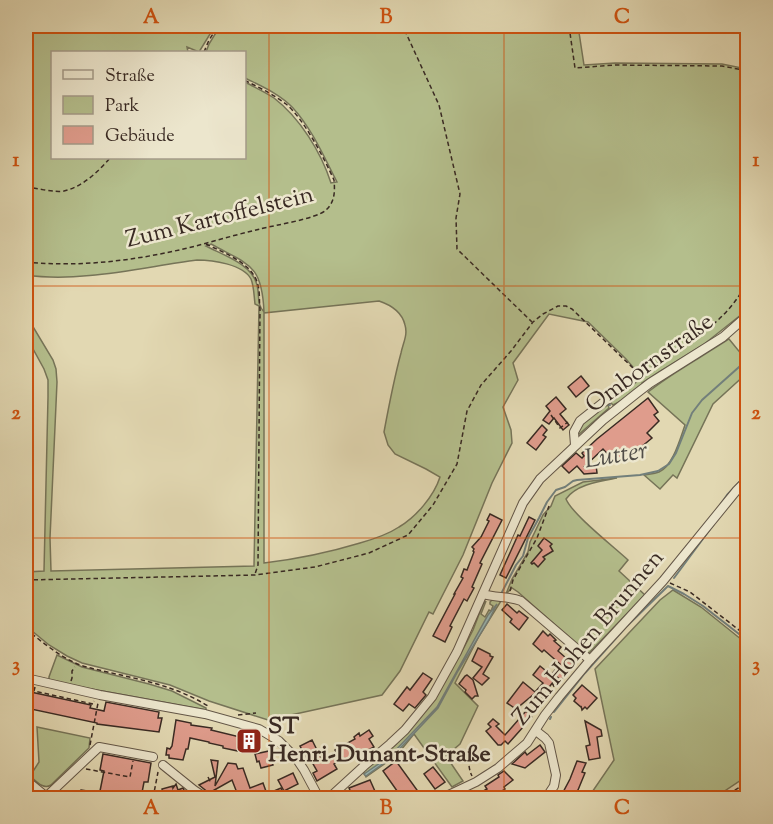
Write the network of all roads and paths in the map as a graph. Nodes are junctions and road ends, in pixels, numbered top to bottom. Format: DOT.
graph roads {
  1 [pos="218,26"];
  2 [pos="398,26"];
  3 [pos="569,26"];
  4 [pos="204,51"];
  5 [pos="747,71"];
  6 [pos="246,81"];
  7 [pos="109,159"];
  8 [pos="26,187"];
  9 [pos="206,244"];
  10 [pos="26,262"];
  11 [pos="747,279"];
  12 [pos="747,315"];
  13 [pos="533,322"];
  14 [pos="638,375"];
  15 [pos="551,415"];
  16 [pos="568,422"];
  17 [pos="575,445"];
  18 [pos="747,479"];
  19 [pos="549,506"];
  20 [pos="255,575"];
  21 [pos="26,580"];
  22 [pos="663,581"];
  23 [pos="483,594"];
  24 [pos="508,597"];
  25 [pos="26,629"];
  26 [pos="747,637"];
  27 [pos="590,660"];
  28 [pos="75,667"];
  29 [pos="26,678"];
  30 [pos="37,680"];
  31 [pos="69,688"];
  32 [pos="541,695"];
  33 [pos="540,710"];
  34 [pos="219,717"];
  35 [pos="536,731"];
  36 [pos="92,738"];
  37 [pos="464,752"];
  38 [pos="135,754"];
  39 [pos="413,754"];
  40 [pos="153,757"];
  41 [pos="412,760"];
  42 [pos="161,764"];
  43 [pos="76,767"];
  44 [pos="208,777"];
  45 [pos="26,780"];
  46 [pos="212,780"];
  47 [pos="476,782"];
  48 [pos="747,782"];
  49 [pos="214,790"];
  50 [pos="361,794"];
  51 [pos="333,797"];
  52 [pos="47,798"];
  53 [pos="153,798"];
  54 [pos="207,798"];
  55 [pos="218,798"];
  56 [pos="319,798"];
  57 [pos="363,798"];
  58 [pos="442,798"];
  59 [pos="546,798"];
  60 [pos="722,798"];
  1 -- 4 [label="path"];
  2 -- 13 [label="path"];
  3 -- 5 [label="path"];
  6 -- 9 [label="path, Zum Kartoffelstein"];
  7 -- 8 [label="path"];
  9 -- 10 [label="path, Zum Kartoffelstein"];
  9 -- 20 [label="path"];
  11 -- 14 [label="path"];
  12 -- 17 [label="street, Ombornstraße"];
  13 -- 14 [label="path"];
  13 -- 20 [label="path"];
  14 -- 17 [label="street"];
  15 -- 16 [label="path"];
  17 -- 23 [label="street, Ombornstraße"];
  18 -- 22 [label="street, Zum Hohen Brunnen"];
  19 -- 24 [label="path"];
  20 -- 21 [label="path"];
  22 -- 26 [label="path"];
  22 -- 27 [label="street, Zum Hohen Brunnen"];
  23 -- 24 [label="street"];
  23 -- 51 [label="street, Ombornstraße"];
  24 -- 27 [label="street"];
  25 -- 34 [label="path"];
  27 -- 35 [label="street, Zum Hohen Brunnen"];
  28 -- 31 [label="path"];
  29 -- 30 [label="street"];
  30 -- 31 [label="street"];
  30 -- 36 [label="path"];
  31 -- 34 [label="street"];
  32 -- 33 [label="path"];
  34 -- 56 [label="street"];
  35 -- 47 [label="street, Zum Hohen Brunnen"];
  35 -- 59 [label="street"];
  37 -- 47 [label="path"];
  38 -- 40 [label="street"];
  38 -- 43 [label="street"];
  38 -- 43 [label="path"];
  39 -- 41 [label="path"];
  42 -- 53 [label="path"];
  42 -- 54 [label="street"];
  43 -- 52 [label="street"];
  44 -- 46 [label="path"];
  45 -- 52 [label="street"];
  47 -- 58 [label="street, Zum Hohen Brunnen"];
  48 -- 60 [label="path"];
  49 -- 55 [label="path"];
  50 -- 57 [label="path"];
}
